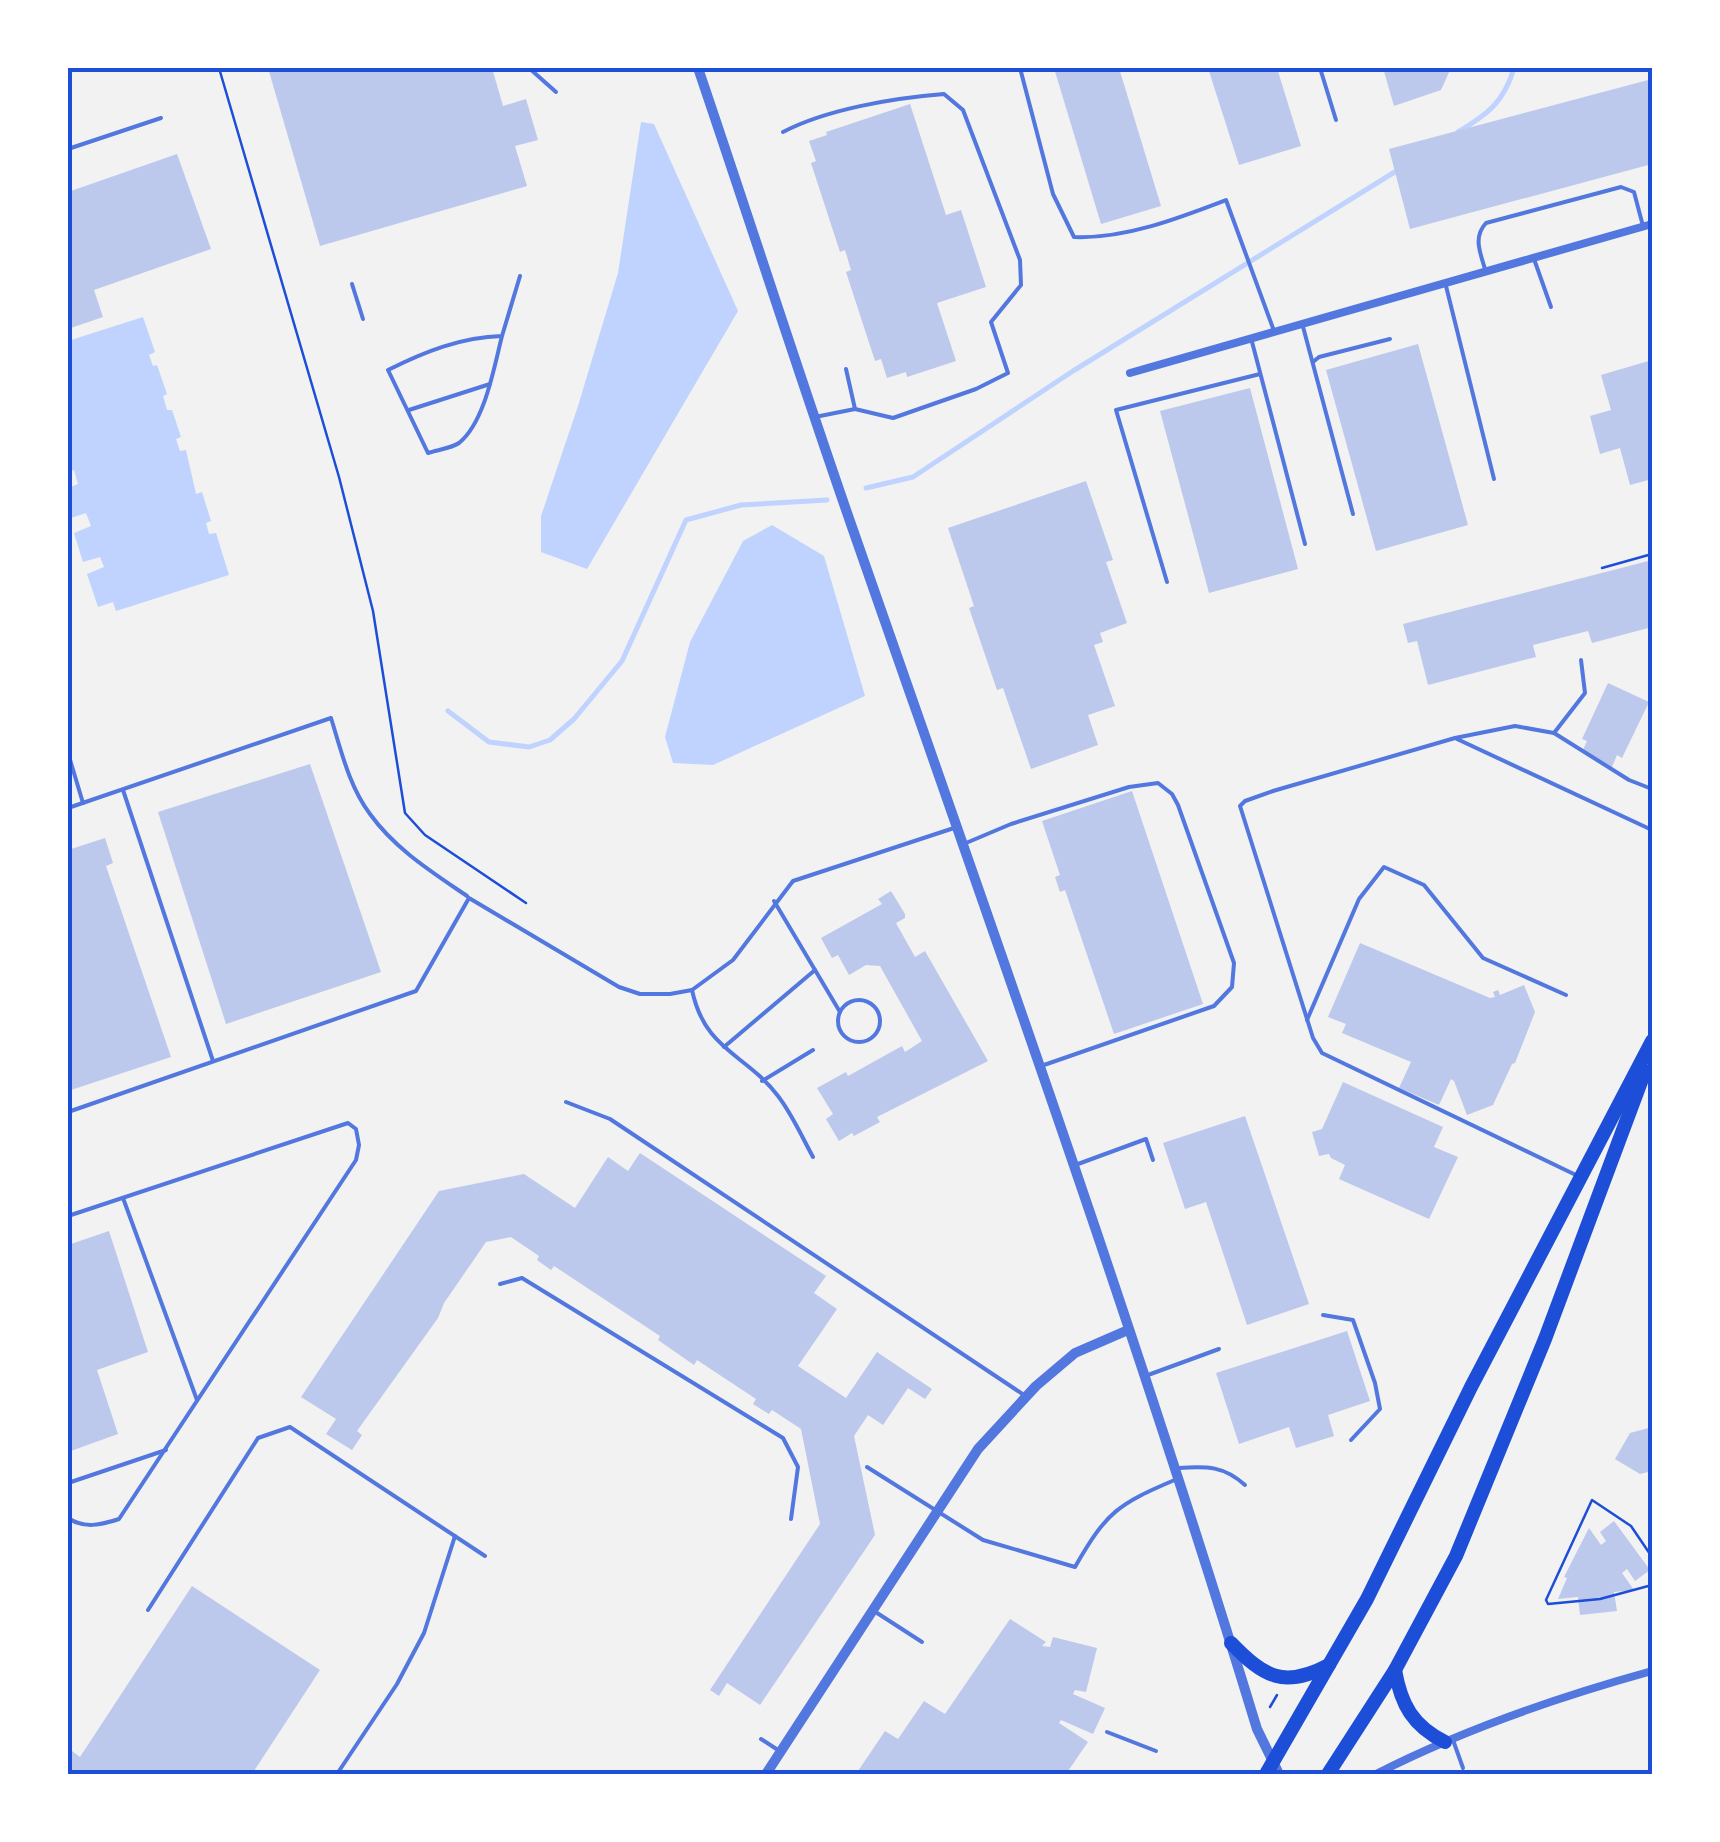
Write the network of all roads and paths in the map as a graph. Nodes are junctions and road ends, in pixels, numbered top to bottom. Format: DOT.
graph roads {
  1 [pos="79,68"];
  2 [pos="218,68"];
  3 [pos="529,68"];
  4 [pos="698,68"];
  5 [pos="1020,68"];
  6 [pos="1320,68"];
  7 [pos="68,71"];
  8 [pos="556,92"];
  9 [pos="161,118"];
  10 [pos="1336,120"];
  11 [pos="783,132"];
  12 [pos="68,150"];
  13 [pos="1648,225"];
  14 [pos="1533,256"];
  15 [pos="1485,270"];
  16 [pos="520,276"];
  17 [pos="1445,282"];
  18 [pos="352,284"];
  19 [pos="1550,307"];
  20 [pos="363,320"];
  21 [pos="1302,323"];
  22 [pos="1274,332"];
  23 [pos="502,336"];
  24 [pos="1251,338"];
  25 [pos="1390,340"];
  26 [pos="1312,362"];
  27 [pos="846,369"];
  28 [pos="1130,373"];
  29 [pos="1260,374"];
  30 [pos="490,384"];
  31 [pos="407,410"];
  32 [pos="856,410"];
  33 [pos="815,417"];
  34 [pos="1494,479"];
  35 [pos="1353,514"];
  36 [pos="1305,544"];
  37 [pos="1652,554"];
  38 [pos="1602,568"];
  39 [pos="1167,582"];
  40 [pos="1582,660"];
  41 [pos="1554,734"];
  42 [pos="1454,738"];
  43 [pos="68,753"];
  44 [pos="1652,789"];
  45 [pos="123,790"];
  46 [pos="83,803"];
  47 [pos="68,808"];
  48 [pos="957,826"];
  49 [pos="1652,830"];
  50 [pos="963,844"];
  51 [pos="469,898"];
  52 [pos="774,902"];
  53 [pos="526,903"];
  54 [pos="815,970"];
  55 [pos="692,990"];
  56 [pos="1566,996"];
  57 [pos="840,1012"];
  58 [pos="1307,1020"];
  59 [pos="1652,1041"];
  60 [pos="724,1047"];
  61 [pos="813,1050"];
  62 [pos="1652,1052"];
  63 [pos="214,1061"];
  64 [pos="1040,1066"];
  65 [pos="762,1081"];
  66 [pos="566,1102"];
  67 [pos="68,1112"];
  68 [pos="813,1157"];
  69 [pos="1153,1160"];
  70 [pos="1073,1166"];
  71 [pos="1582,1178"];
  72 [pos="123,1198"];
  73 [pos="68,1216"];
  74 [pos="500,1284"];
  75 [pos="1323,1316"];
  76 [pos="1128,1330"];
  77 [pos="1220,1350"];
  78 [pos="1144,1376"];
  79 [pos="1026,1396"];
  80 [pos="198,1402"];
  81 [pos="1351,1440"];
  82 [pos="166,1450"];
  83 [pos="868,1467"];
  84 [pos="1176,1474"];
  85 [pos="68,1483"];
  86 [pos="1245,1484"];
  87 [pos="940,1512"];
  88 [pos="68,1518"];
  89 [pos="791,1519"];
  90 [pos="455,1536"];
  91 [pos="485,1556"];
  92 [pos="1652,1557"];
  93 [pos="1652,1585"];
  94 [pos="148,1610"];
  95 [pos="874,1612"];
  96 [pos="922,1642"];
  97 [pos="1231,1642"];
  98 [pos="1330,1664"];
  99 [pos="1395,1670"];
  100 [pos="1652,1671"];
  101 [pos="1283,1684"];
  102 [pos="1270,1706"];
  103 [pos="1107,1732"];
  104 [pos="762,1739"];
  105 [pos="1449,1741"];
  106 [pos="1156,1751"];
  107 [pos="781,1752"];
  108 [pos="1463,1768"];
  109 [pos="1273,1771"];
  110 [pos="337,1774"];
  111 [pos="766,1774"];
  112 [pos="1328,1774"];
  113 [pos="1376,1774"];
  1 -- 7 [label="lane"];
  2 -- 53 [label="path"];
  3 -- 8 [label="lane"];
  4 -- 33 [label="street"];
  5 -- 22 [label="lane"];
  6 -- 10 [label="lane"];
  9 -- 12 [label="lane"];
  11 -- 32 [label="lane"];
  13 -- 14 [label="street"];
  13 -- 15 [label="lane"];
  14 -- 15 [label="street"];
  14 -- 19 [label="lane"];
  15 -- 17 [label="street"];
  16 -- 23 [label="lane"];
  17 -- 21 [label="street"];
  17 -- 34 [label="lane"];
  18 -- 20 [label="lane"];
  21 -- 22 [label="street"];
  21 -- 26 [label="lane"];
  22 -- 24 [label="street"];
  23 -- 30 [label="lane"];
  23 -- 31 [label="lane"];
  24 -- 28 [label="street"];
  24 -- 29 [label="lane"];
  25 -- 26 [label="lane"];
  26 -- 35 [label="lane"];
  27 -- 32 [label="lane"];
  29 -- 36 [label="lane"];
  29 -- 39 [label="lane"];
  30 -- 31 [label="lane"];
  30 -- 31 [label="lane"];
  32 -- 33 [label="lane"];
  33 -- 48 [label="street"];
  37 -- 38 [label="path"];
  40 -- 41 [label="lane"];
  41 -- 42 [label="lane"];
  41 -- 44 [label="lane"];
  42 -- 49 [label="lane"];
  42 -- 58 [label="lane"];
  43 -- 46 [label="lane"];
  45 -- 46 [label="lane"];
  45 -- 51 [label="lane"];
  45 -- 63 [label="lane"];
  46 -- 47 [label="lane"];
  48 -- 50 [label="street"];
  48 -- 52 [label="lane"];
  50 -- 64 [label="street"];
  50 -- 64 [label="lane"];
  51 -- 55 [label="lane"];
  51 -- 63 [label="lane"];
  52 -- 54 [label="lane"];
  52 -- 55 [label="lane"];
  54 -- 57 [label="lane"];
  54 -- 60 [label="lane"];
  55 -- 60 [label="lane"];
  56 -- 58 [label="lane"];
  57 -- 57 [label="lane"];
  58 -- 71 [label="lane"];
  59 -- 71 [label="highway"];
  60 -- 65 [label="lane"];
  61 -- 65 [label="lane"];
  62 -- 99 [label="highway"];
  63 -- 67 [label="lane"];
  64 -- 70 [label="street"];
  65 -- 68 [label="lane"];
  66 -- 79 [label="lane"];
  69 -- 70 [label="lane"];
  70 -- 76 [label="street"];
  71 -- 98 [label="highway"];
  72 -- 73 [label="lane"];
  72 -- 80 [label="lane"];
  72 -- 80 [label="lane"];
  74 -- 89 [label="lane"];
  75 -- 81 [label="lane"];
  76 -- 78 [label="street"];
  76 -- 79 [label="street"];
  77 -- 78 [label="lane"];
  78 -- 84 [label="street"];
  79 -- 87 [label="street"];
  80 -- 82 [label="lane"];
  82 -- 85 [label="lane"];
  82 -- 88 [label="lane"];
  83 -- 87 [label="lane"];
  84 -- 86 [label="lane"];
  84 -- 87 [label="lane"];
  84 -- 97 [label="street"];
  87 -- 95 [label="street"];
  90 -- 91 [label="lane"];
  90 -- 94 [label="lane"];
  90 -- 110 [label="lane"];
  92 -- 93 [label="path"];
  95 -- 96 [label="lane"];
  95 -- 107 [label="street"];
  97 -- 98 [label="highway"];
  97 -- 109 [label="street"];
  98 -- 109 [label="highway"];
  99 -- 105 [label="highway"];
  99 -- 112 [label="highway"];
  100 -- 105 [label="street"];
  101 -- 102 [label="path"];
  103 -- 106 [label="lane"];
  104 -- 107 [label="lane"];
  105 -- 108 [label="lane"];
  105 -- 113 [label="street"];
  107 -- 111 [label="street"];
}
